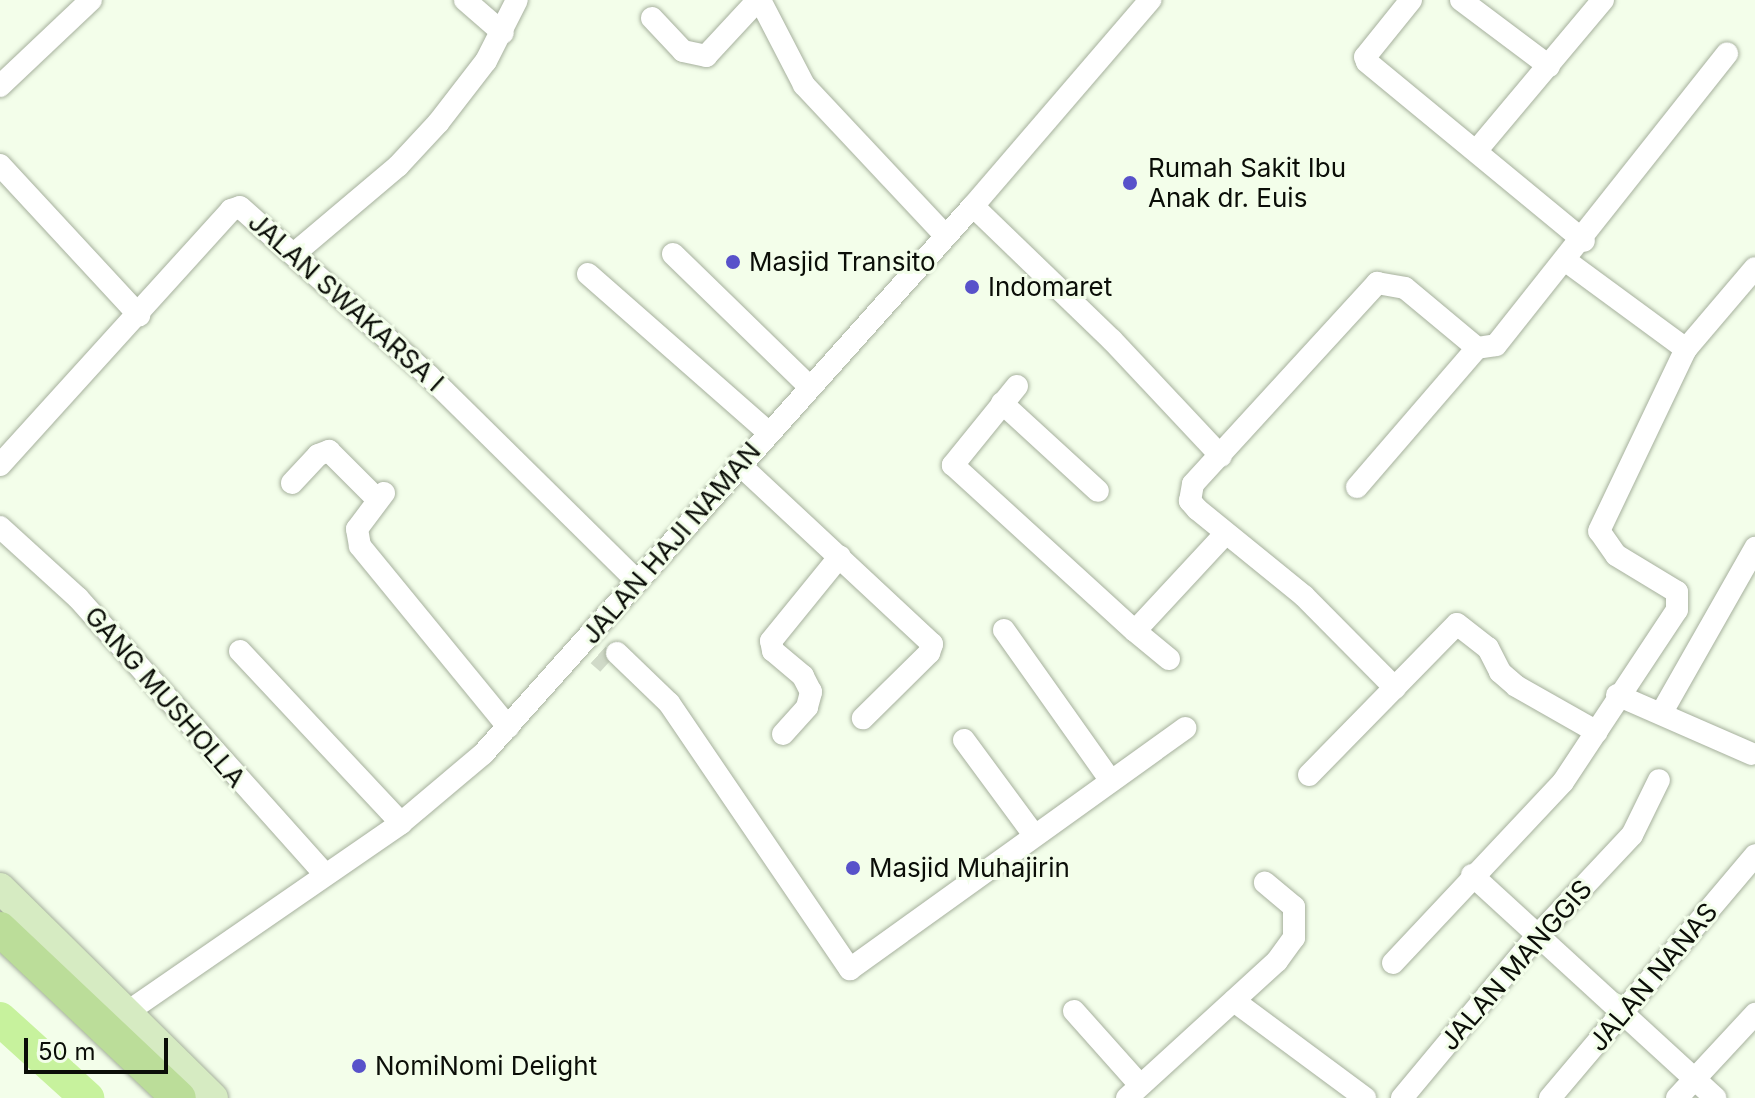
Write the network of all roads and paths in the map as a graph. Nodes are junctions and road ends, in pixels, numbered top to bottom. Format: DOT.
graph roads {
  1 [pos="465,0"];
  2 [pos="517,0"];
  3 [pos="759,0"];
  4 [pos="1150,0"];
  5 [pos="1411,0"];
  6 [pos="1461,0"];
  7 [pos="1603,0"];
  8 [pos="80,4"];
  9 [pos="652,18"];
  10 [pos="503,33"];
  11 [pos="1727,54"];
  12 [pos="1549,66"];
  13 [pos="0,86"];
  14 [pos="1477,150"];
  15 [pos="0,165"];
  16 [pos="973,206"];
  17 [pos="946,236"];
  18 [pos="1584,241"];
  19 [pos="295,253"];
  20 [pos="673,254"];
  21 [pos="1566,261"];
  22 [pos="1755,268"];
  23 [pos="588,274"];
  24 [pos="139,315"];
  25 [pos="1477,348"];
  26 [pos="1686,349"];
  27 [pos="810,387"];
  28 [pos="769,433"];
  29 [pos="1221,456"];
  30 [pos="739,464"];
  31 [pos="0,465"];
  32 [pos="292,483"];
  33 [pos="1357,487"];
  34 [pos="1098,491"];
  35 [pos="0,527"];
  36 [pos="1225,534"];
  37 [pos="1755,548"];
  38 [pos="840,556"];
  39 [pos="635,579"];
  40 [pos="1004,630"];
  41 [pos="1135,631"];
  42 [pos="601,648"];
  43 [pos="240,651"];
  44 [pos="1169,659"];
  45 [pos="1395,688"];
  46 [pos="1617,695"];
  47 [pos="1662,712"];
  48 [pos="863,718"];
  49 [pos="508,727"];
  50 [pos="1185,728"];
  51 [pos="1597,732"];
  52 [pos="783,734"];
  53 [pos="964,740"];
  54 [pos="1752,754"];
  55 [pos="1309,775"];
  56 [pos="1659,780"];
  57 [pos="1111,781"];
  58 [pos="401,823"];
  59 [pos="1034,835"];
  60 [pos="1755,855"];
  61 [pos="325,874"];
  62 [pos="1472,875"];
  63 [pos="1265,883"];
  64 [pos="0,888"];
  65 [pos="0,929"];
  66 [pos="1538,935"];
  67 [pos="1393,963"];
  68 [pos="1234,1001"];
  69 [pos="1074,1011"];
  70 [pos="126,1013"];
  71 [pos="1623,1014"];
  72 [pos="1755,1014"];
  73 [pos="1694,1079"];
  74 [pos="1133,1091"];
  75 [pos="179,1098"];
  76 [pos="213,1098"];
  77 [pos="1365,1098"];
  78 [pos="1402,1098"];
  79 [pos="1550,1098"];
  80 [pos="1677,1098"];
  81 [pos="1715,1098"];
  1 -- 10 [label="street"];
  2 -- 10 [label="street"];
  3 -- 9 [label="street"];
  3 -- 17 [label="street"];
  4 -- 16 [label="street, JALAN HAJI NAMAN"];
  5 -- 14 [label="street"];
  6 -- 12 [label="street"];
  7 -- 12 [label="street"];
  8 -- 13 [label="street"];
  10 -- 19 [label="street"];
  11 -- 18 [label="street"];
  12 -- 14 [label="street"];
  14 -- 18 [label="street"];
  15 -- 24 [label="street"];
  16 -- 17 [label="street, JALAN HAJI NAMAN"];
  16 -- 29 [label="street"];
  17 -- 27 [label="street, JALAN HAJI NAMAN"];
  18 -- 21 [label="street"];
  19 -- 24 [label="street, JALAN SWAKARSA I"];
  19 -- 39 [label="street, JALAN SWAKARSA I"];
  20 -- 27 [label="street"];
  21 -- 25 [label="street"];
  21 -- 26 [label="street"];
  22 -- 26 [label="street"];
  23 -- 28 [label="street"];
  24 -- 31 [label="street, JALAN SWAKARSA I"];
  25 -- 29 [label="street"];
  25 -- 33 [label="street"];
  26 -- 46 [label="street"];
  27 -- 28 [label="street, JALAN HAJI NAMAN"];
  28 -- 30 [label="street, JALAN HAJI NAMAN"];
  29 -- 36 [label="street"];
  30 -- 38 [label="street"];
  30 -- 39 [label="street, JALAN HAJI NAMAN"];
  32 -- 49 [label="street"];
  34 -- 41 [label="street"];
  35 -- 61 [label="street, GANG MUSHOLLA"];
  36 -- 41 [label="street"];
  36 -- 45 [label="street"];
  37 -- 47 [label="street"];
  38 -- 48 [label="street"];
  38 -- 52 [label="street"];
  39 -- 42 [label="street, JALAN HAJI NAMAN"];
  40 -- 57 [label="street"];
  41 -- 44 [label="street"];
  42 -- 49 [label="street, JALAN HAJI NAMAN"];
  42 -- 59 [label="street"];
  43 -- 58 [label="street"];
  45 -- 51 [label="street"];
  45 -- 55 [label="street"];
  46 -- 47 [label="street"];
  46 -- 51 [label="street"];
  47 -- 54 [label="street"];
  49 -- 58 [label="street, JALAN HAJI NAMAN"];
  50 -- 57 [label="street"];
  51 -- 62 [label="street"];
  53 -- 59 [label="street"];
  56 -- 66 [label="street, JALAN MANGGIS"];
  57 -- 59 [label="street"];
  58 -- 61 [label="street, JALAN HAJI NAMAN"];
  60 -- 71 [label="street, JALAN NANAS"];
  61 -- 70 [label="street, JALAN HAJI NAMAN"];
  62 -- 66 [label="street"];
  62 -- 67 [label="street"];
  63 -- 68 [label="street"];
  64 -- 70 [label="main road"];
  65 -- 75 [label="highway"];
  66 -- 71 [label="street"];
  66 -- 78 [label="street, JALAN MANGGIS"];
  68 -- 74 [label="street"];
  68 -- 77 [label="street"];
  69 -- 74 [label="street"];
  70 -- 76 [label="main road"];
  71 -- 73 [label="street"];
  71 -- 79 [label="street, JALAN NANAS"];
  72 -- 73 [label="street"];
  73 -- 80 [label="street"];
  73 -- 81 [label="street"];
}
